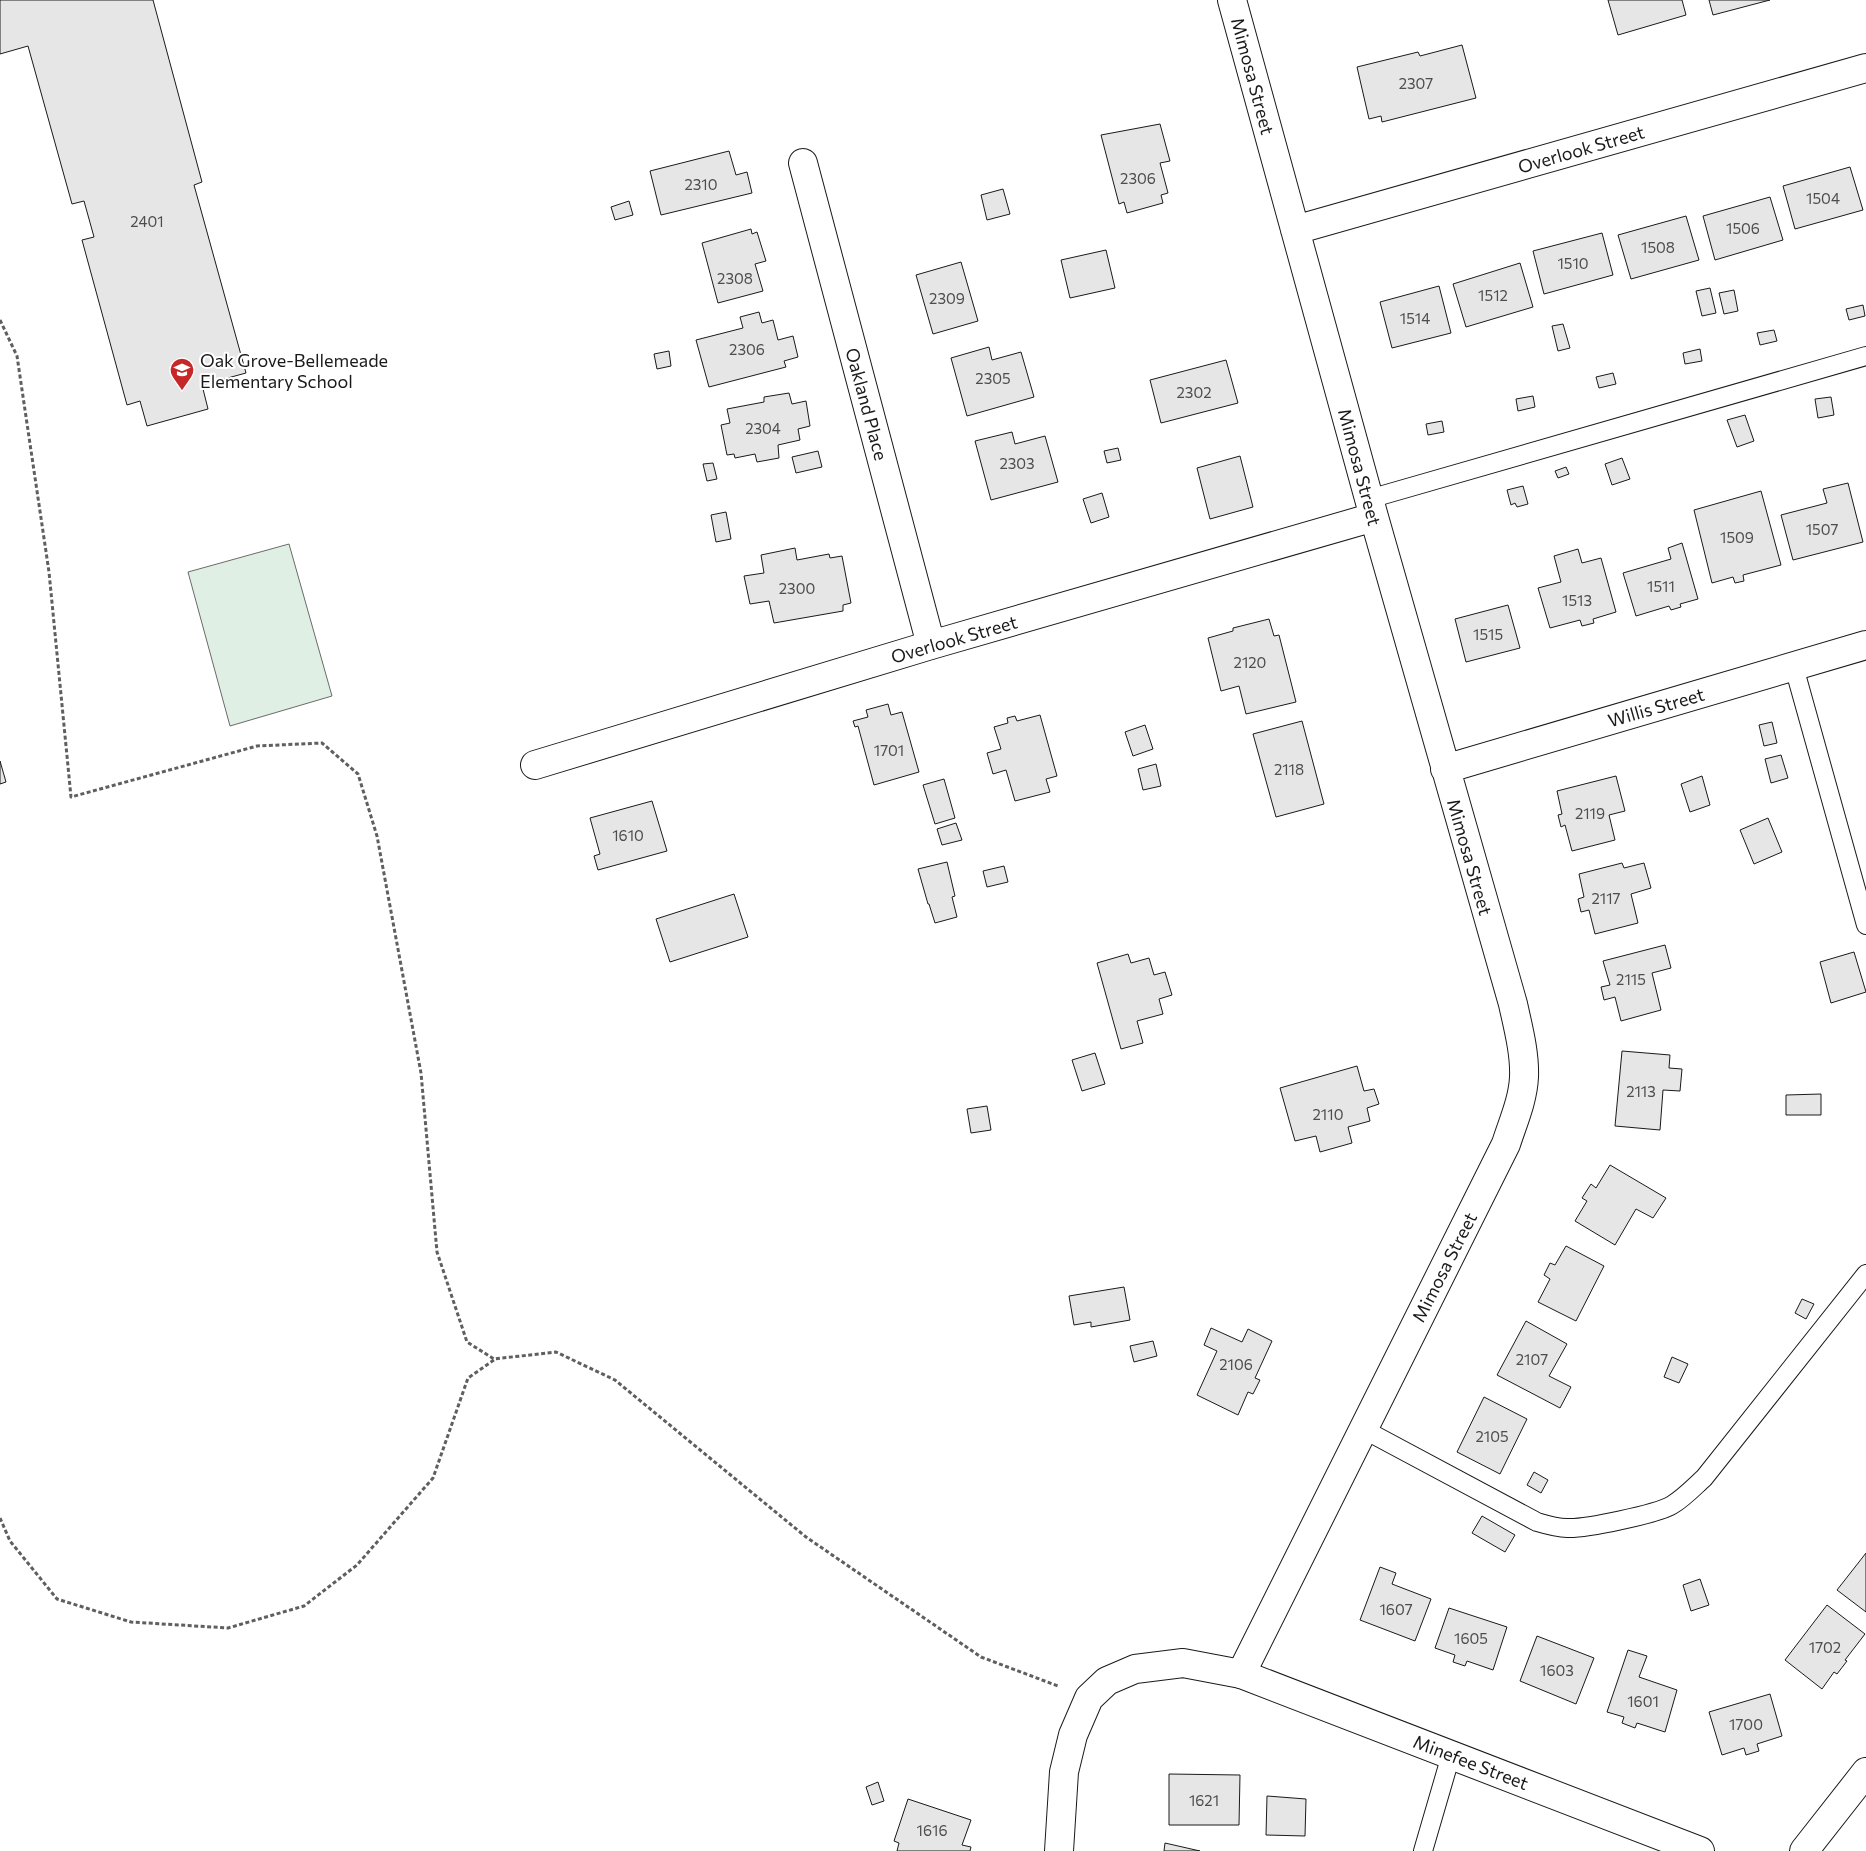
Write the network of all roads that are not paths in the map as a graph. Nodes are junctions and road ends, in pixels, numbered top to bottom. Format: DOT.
graph roads {
  1 [pos="1232,0"];
  2 [pos="1866,68"];
  3 [pos="803,163"];
  4 [pos="1296,230"];
  5 [pos="1866,356"];
  6 [pos="1371,508"];
  7 [pos="931,645"];
  8 [pos="1866,645"];
  9 [pos="1794,667"];
  10 [pos="535,765"];
  11 [pos="1445,770"];
  12 [pos="1866,925"];
  13 [pos="1866,1274"];
  14 [pos="1363,1429"];
  15 [pos="1241,1674"];
  16 [pos="1451,1755"];
  17 [pos="1866,1772"];
  18 [pos="1059,1851"];
  19 [pos="1424,1851"];
  20 [pos="1700,1851"];
  21 [pos="1804,1851"];
  1 -- 4 [label="street, Mimosa Street"];
  2 -- 4 [label="street, Overlook Street"];
  3 -- 7 [label="street, Oakland Place"];
  4 -- 6 [label="street, Mimosa Street"];
  5 -- 6 [label="lane"];
  6 -- 7 [label="street, Overlook Street"];
  6 -- 11 [label="street, Mimosa Street"];
  7 -- 10 [label="street, Overlook Street"];
  8 -- 9 [label="street, Willis Street"];
  9 -- 11 [label="street, Willis Street"];
  9 -- 12 [label="lane"];
  11 -- 14 [label="street, Mimosa Street"];
  13 -- 14 [label="lane"];
  14 -- 15 [label="street, Mimosa Street"];
  15 -- 16 [label="street, Minefee Street"];
  15 -- 18 [label="street, Minefee Street"];
  16 -- 19 [label="lane"];
  16 -- 20 [label="street, Minefee Street"];
  17 -- 21 [label="street"];
}
